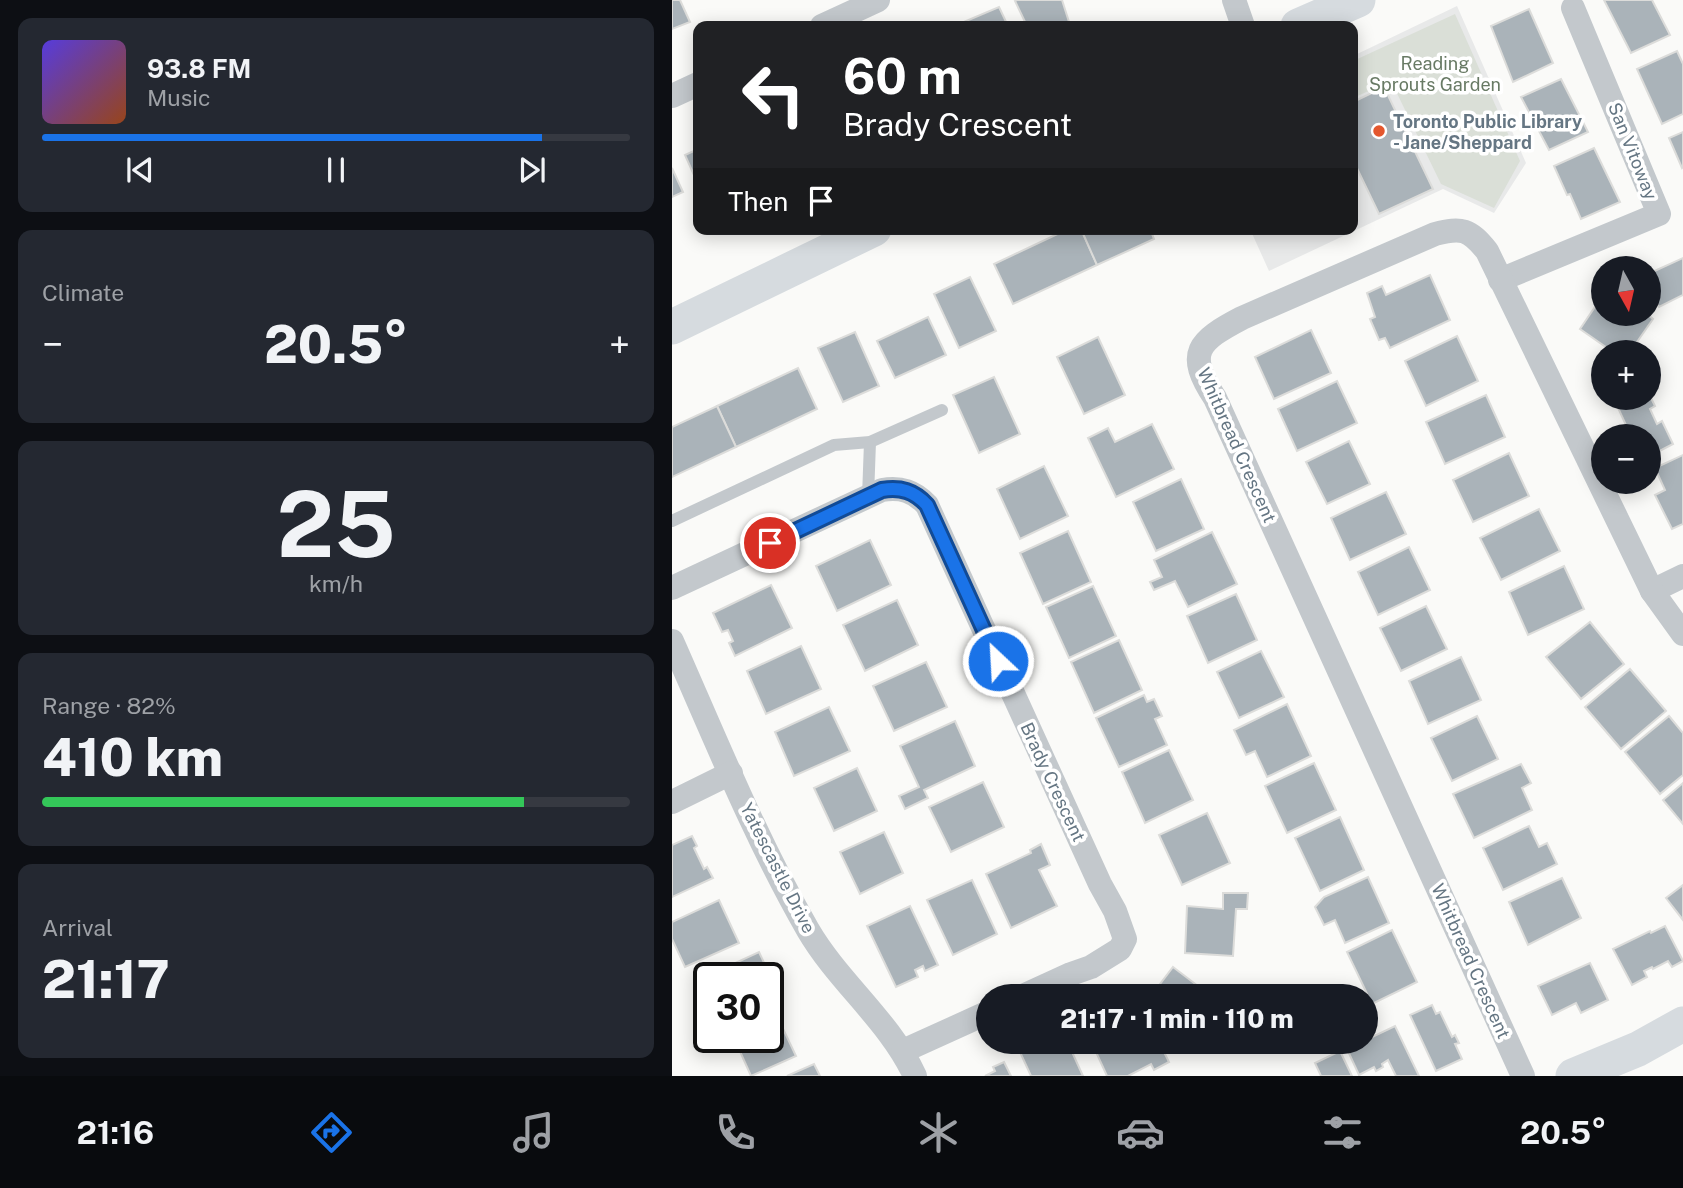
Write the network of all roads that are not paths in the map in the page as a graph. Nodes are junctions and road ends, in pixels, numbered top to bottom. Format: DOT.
graph roads {
  1 [pos="878,0"];
  2 [pos="1234,0"];
  3 [pos="1358,0"];
  4 [pos="1573,8"];
  5 [pos="833,21"];
  6 [pos="1241,21"];
  7 [pos="1310,21"];
  8 [pos="693,86"];
  9 [pos="672,96"];
  10 [pos="862,235"];
  11 [pos="1500,280"];
  12 [pos="672,327"];
  13 [pos="942,410"];
  14 [pos="870,442"];
  15 [pos="868,497"];
  16 [pos="672,521"];
  17 [pos="1683,576"];
  18 [pos="672,588"];
  19 [pos="1652,591"];
  20 [pos="1683,634"];
  21 [pos="672,640"];
  22 [pos="731,773"];
  23 [pos="672,802"];
  24 [pos="1049,984"];
  25 [pos="976,1018"];
  26 [pos="1683,1024"];
  27 [pos="903,1051"];
  28 [pos="915,1076"];
  29 [pos="1522,1076"];
  30 [pos="1573,1076"];
  1 -- 5 [label="street"];
  2 -- 6 [label="street"];
  3 -- 7 [label="main road"];
  4 -- 11 [label="street, San Vitoway"];
  8 -- 9 [label="street"];
  10 -- 12 [label="main road"];
  11 -- 19 [label="street, Whitbread Crescent"];
  11 -- 29 [label="street, Whitbread Crescent"];
  13 -- 14 [label="lane"];
  14 -- 15 [label="lane"];
  14 -- 16 [label="lane"];
  15 -- 18 [label="street, Brady Crescent"];
  15 -- 24 [label="street, Brady Crescent"];
  17 -- 19 [label="street"];
  19 -- 20 [label="street, Whitbread Crescent"];
  21 -- 22 [label="street, Yatescastle Drive"];
  22 -- 23 [label="street"];
  22 -- 27 [label="street, Yatescastle Drive"];
  25 -- 27 [label="street"];
  26 -- 30 [label="main road"];
  27 -- 28 [label="street, Yatescastle Drive"];
}
